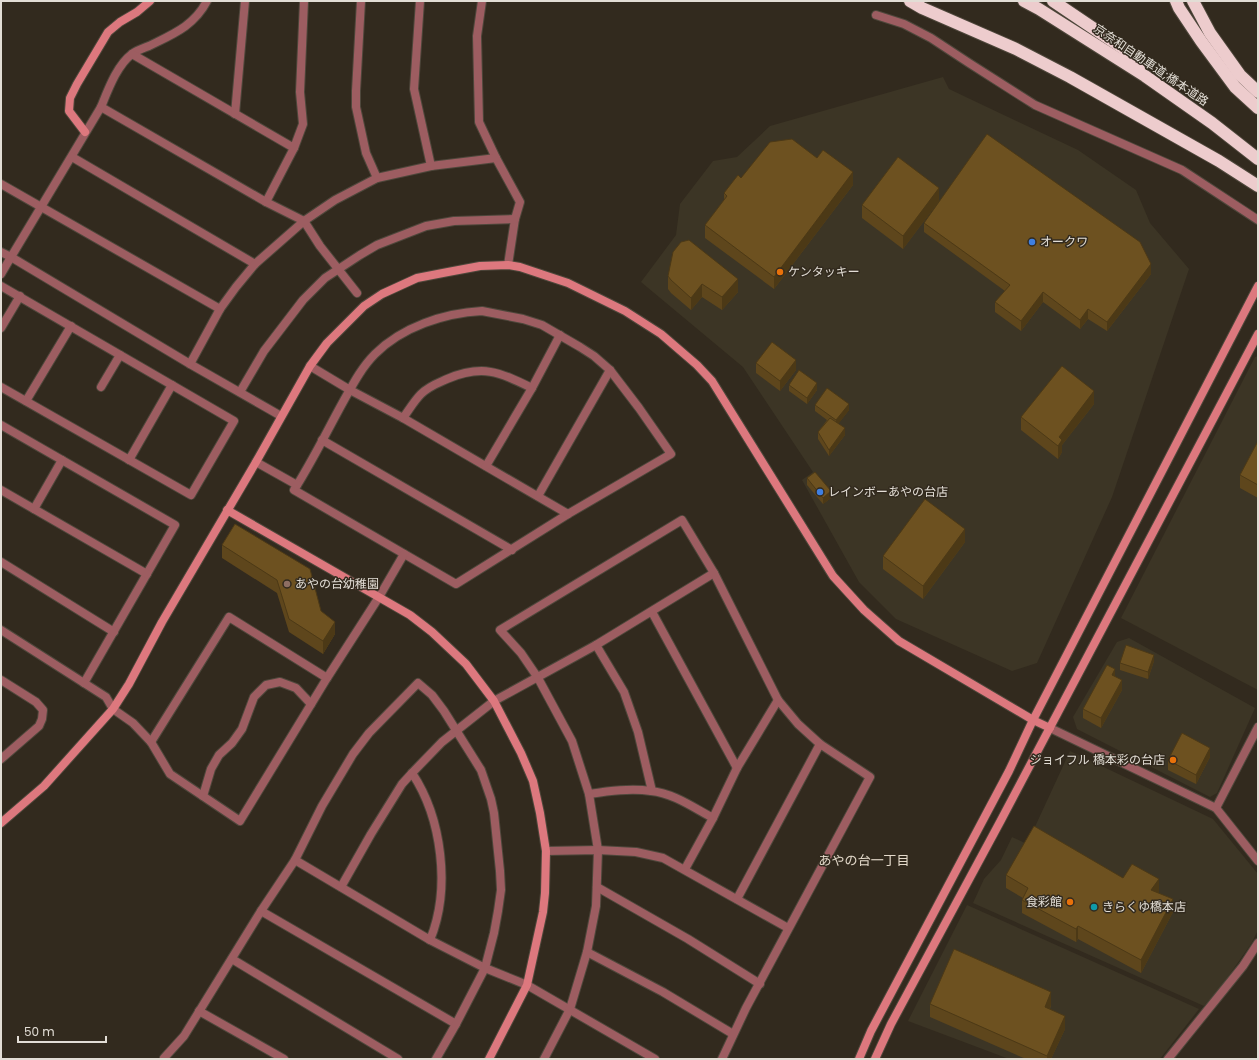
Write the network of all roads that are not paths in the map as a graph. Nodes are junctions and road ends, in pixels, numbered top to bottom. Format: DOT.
graph roads {
  1 [pos="150,1"];
  2 [pos="207,1"];
  3 [pos="245,1"];
  4 [pos="304,1"];
  5 [pos="361,1"];
  6 [pos="420,1"];
  7 [pos="482,1"];
  8 [pos="910,1"];
  9 [pos="1024,1"];
  10 [pos="1052,1"];
  11 [pos="1193,1"];
  12 [pos="1177,3"];
  13 [pos="876,15"];
  14 [pos="132,54"];
  15 [pos="1145,76"];
  16 [pos="1258,92"];
  17 [pos="101,107"];
  18 [pos="1258,108"];
  19 [pos="235,114"];
  20 [pos="85,132"];
  21 [pos="294,148"];
  22 [pos="72,157"];
  23 [pos="496,158"];
  24 [pos="1258,159"];
  25 [pos="431,166"];
  26 [pos="377,178"];
  27 [pos="1,184"];
  28 [pos="1258,186"];
  29 [pos="266,202"];
  30 [pos="41,208"];
  31 [pos="515,219"];
  32 [pos="1258,220"];
  33 [pos="304,221"];
  34 [pos="1,252"];
  35 [pos="11,257"];
  36 [pos="255,264"];
  37 [pos="508,265"];
  38 [pos="339,270"];
  39 [pos="1,274"];
  40 [pos="1,286"];
  41 [pos="1258,286"];
  42 [pos="357,293"];
  43 [pos="20,296"];
  44 [pos="220,309"];
  45 [pos="71,326"];
  46 [pos="1,328"];
  47 [pos="560,335"];
  48 [pos="1257,338"];
  49 [pos="120,355"];
  50 [pos="190,364"];
  51 [pos="310,366"];
  52 [pos="610,370"];
  53 [pos="172,385"];
  54 [pos="1,387"];
  55 [pos="101,387"];
  56 [pos="532,388"];
  57 [pos="350,390"];
  58 [pos="240,392"];
  59 [pos="26,401"];
  60 [pos="281,416"];
  61 [pos="403,418"];
  62 [pos="1,425"];
  63 [pos="322,440"];
  64 [pos="62,460"];
  65 [pos="129,460"];
  66 [pos="256,462"];
  67 [pos="486,466"];
  68 [pos="296,485"];
  69 [pos="1,490"];
  70 [pos="538,496"];
  71 [pos="34,509"];
  72 [pos="228,510"];
  73 [pos="568,514"];
  74 [pos="512,550"];
  75 [pos="404,554"];
  76 [pos="1,562"];
  77 [pos="714,573"];
  78 [pos="147,574"];
  79 [pos="379,596"];
  80 [pos="652,612"];
  81 [pos="1,630"];
  82 [pos="114,632"];
  83 [pos="596,645"];
  84 [pos="327,678"];
  85 [pos="538,678"];
  86 [pos="1,680"];
  87 [pos="84,683"];
  88 [pos="778,700"];
  89 [pos="494,701"];
  90 [pos="311,704"];
  91 [pos="113,709"];
  92 [pos="1033,720"];
  93 [pos="1258,727"];
  94 [pos="1050,728"];
  95 [pos="457,730"];
  96 [pos="151,742"];
  97 [pos="820,744"];
  98 [pos="1,759"];
  99 [pos="737,768"];
  100 [pos="412,773"];
  101 [pos="652,791"];
  102 [pos="589,794"];
  103 [pos="203,796"];
  104 [pos="1216,808"];
  105 [pos="713,818"];
  106 [pos="1,824"];
  107 [pos="598,850"];
  108 [pos="546,851"];
  109 [pos="295,860"];
  110 [pos="1258,862"];
  111 [pos="685,870"];
  112 [pos="342,887"];
  113 [pos="597,887"];
  114 [pos="737,899"];
  115 [pos="261,911"];
  116 [pos="788,928"];
  117 [pos="430,940"];
  118 [pos="1258,943"];
  119 [pos="587,952"];
  120 [pos="232,960"];
  121 [pos="485,968"];
  122 [pos="760,984"];
  123 [pos="527,985"];
  124 [pos="570,1009"];
  125 [pos="199,1011"];
  126 [pos="456,1024"];
  127 [pos="733,1034"];
  128 [pos="165,1059"];
  129 [pos="284,1059"];
  130 [pos="398,1059"];
  131 [pos="436,1059"];
  132 [pos="488,1059"];
  133 [pos="544,1059"];
  134 [pos="655,1059"];
  135 [pos="722,1059"];
  136 [pos="859,1059"];
  137 [pos="875,1059"];
  138 [pos="1168,1059"];
  1 -- 20 [label="street"];
  2 -- 14 [label="street"];
  3 -- 19 [label="street"];
  4 -- 21 [label="street"];
  5 -- 26 [label="street"];
  6 -- 25 [label="street"];
  7 -- 23 [label="street"];
  8 -- 28 [label="highway"];
  9 -- 15 [label="highway, 京奈和自動車道;橋本道路"];
  10 -- 15 [label="highway"];
  11 -- 16 [label="highway"];
  12 -- 18 [label="highway"];
  13 -- 32 [label="street"];
  14 -- 17 [label="street"];
  14 -- 19 [label="street"];
  15 -- 24 [label="highway, 京奈和自動車道;橋本道路"];
  17 -- 20 [label="street"];
  17 -- 29 [label="street"];
  19 -- 21 [label="street"];
  20 -- 22 [label="street"];
  21 -- 29 [label="street"];
  22 -- 30 [label="street"];
  22 -- 36 [label="street"];
  23 -- 25 [label="street"];
  23 -- 31 [label="street"];
  25 -- 26 [label="street"];
  26 -- 33 [label="street"];
  27 -- 30 [label="street"];
  29 -- 33 [label="street"];
  30 -- 35 [label="street"];
  30 -- 44 [label="street"];
  31 -- 37 [label="street"];
  31 -- 38 [label="street"];
  33 -- 36 [label="street"];
  33 -- 38 [label="street"];
  34 -- 35 [label="street"];
  35 -- 39 [label="street"];
  35 -- 50 [label="street"];
  36 -- 44 [label="street"];
  37 -- 51 [label="street"];
  37 -- 92 [label="street"];
  38 -- 42 [label="street"];
  38 -- 58 [label="street"];
  40 -- 43 [label="street"];
  41 -- 92 [label="street"];
  43 -- 45 [label="street"];
  43 -- 46 [label="street"];
  44 -- 50 [label="street"];
  45 -- 49 [label="street"];
  45 -- 59 [label="street"];
  47 -- 52 [label="street"];
  47 -- 56 [label="street"];
  47 -- 57 [label="street"];
  48 -- 94 [label="street"];
  49 -- 53 [label="street"];
  49 -- 55 [label="street"];
  50 -- 58 [label="street"];
  51 -- 57 [label="street"];
  51 -- 60 [label="street"];
  52 -- 70 [label="street"];
  52 -- 73 [label="street"];
  53 -- 65 [label="street"];
  53 -- 65 [label="street"];
  54 -- 59 [label="street"];
  56 -- 61 [label="street"];
  56 -- 67 [label="street"];
  57 -- 61 [label="street"];
  57 -- 63 [label="street"];
  58 -- 60 [label="street"];
  59 -- 65 [label="street"];
  60 -- 66 [label="street"];
  61 -- 67 [label="street"];
  62 -- 64 [label="street"];
  63 -- 68 [label="street"];
  63 -- 74 [label="street"];
  64 -- 71 [label="street"];
  64 -- 78 [label="street"];
  66 -- 68 [label="street"];
  66 -- 72 [label="street"];
  67 -- 70 [label="street"];
  68 -- 75 [label="street"];
  69 -- 71 [label="street"];
  70 -- 73 [label="street"];
  71 -- 78 [label="street"];
  72 -- 79 [label="street"];
  72 -- 91 [label="street"];
  73 -- 74 [label="street"];
  74 -- 75 [label="street"];
  75 -- 79 [label="street"];
  76 -- 82 [label="street"];
  77 -- 80 [label="street"];
  77 -- 85 [label="street"];
  77 -- 88 [label="street"];
  78 -- 82 [label="street"];
  79 -- 84 [label="street"];
  79 -- 89 [label="street"];
  80 -- 83 [label="street"];
  80 -- 99 [label="street"];
  81 -- 87 [label="street"];
  82 -- 87 [label="street"];
  83 -- 85 [label="street"];
  83 -- 101 [label="street"];
  84 -- 90 [label="street"];
  84 -- 96 [label="street"];
  85 -- 89 [label="street"];
  85 -- 102 [label="street"];
  86 -- 98 [label="street"];
  87 -- 91 [label="street"];
  88 -- 97 [label="street"];
  88 -- 99 [label="street"];
  89 -- 95 [label="street"];
  89 -- 108 [label="street"];
  90 -- 103 [label="street"];
  90 -- 103 [label="street"];
  91 -- 96 [label="street"];
  91 -- 106 [label="street"];
  92 -- 94 [label="street"];
  92 -- 136 [label="street"];
  93 -- 104 [label="street"];
  94 -- 104 [label="street"];
  94 -- 137 [label="street"];
  95 -- 100 [label="street"];
  95 -- 109 [label="street"];
  95 -- 121 [label="street"];
  96 -- 103 [label="street"];
  97 -- 114 [label="street"];
  97 -- 116 [label="street"];
  99 -- 105 [label="street"];
  100 -- 112 [label="street"];
  100 -- 117 [label="street"];
  101 -- 102 [label="street"];
  101 -- 105 [label="street"];
  102 -- 107 [label="street"];
  104 -- 110 [label="street"];
  105 -- 111 [label="street"];
  107 -- 108 [label="street"];
  107 -- 111 [label="street"];
  107 -- 113 [label="street"];
  108 -- 123 [label="street"];
  109 -- 112 [label="street"];
  109 -- 115 [label="street"];
  111 -- 114 [label="street"];
  112 -- 117 [label="street"];
  113 -- 119 [label="street"];
  113 -- 122 [label="street"];
  114 -- 116 [label="street"];
  115 -- 120 [label="street"];
  115 -- 126 [label="street"];
  116 -- 122 [label="street"];
  117 -- 121 [label="street"];
  118 -- 138 [label="street"];
  119 -- 124 [label="street"];
  119 -- 127 [label="street"];
  120 -- 125 [label="street"];
  120 -- 130 [label="street"];
  121 -- 123 [label="street"];
  121 -- 126 [label="street"];
  122 -- 127 [label="street"];
  123 -- 124 [label="street"];
  123 -- 132 [label="street"];
  124 -- 133 [label="street"];
  124 -- 134 [label="street"];
  125 -- 128 [label="street"];
  125 -- 129 [label="street"];
  126 -- 131 [label="street"];
  127 -- 135 [label="street"];
}
